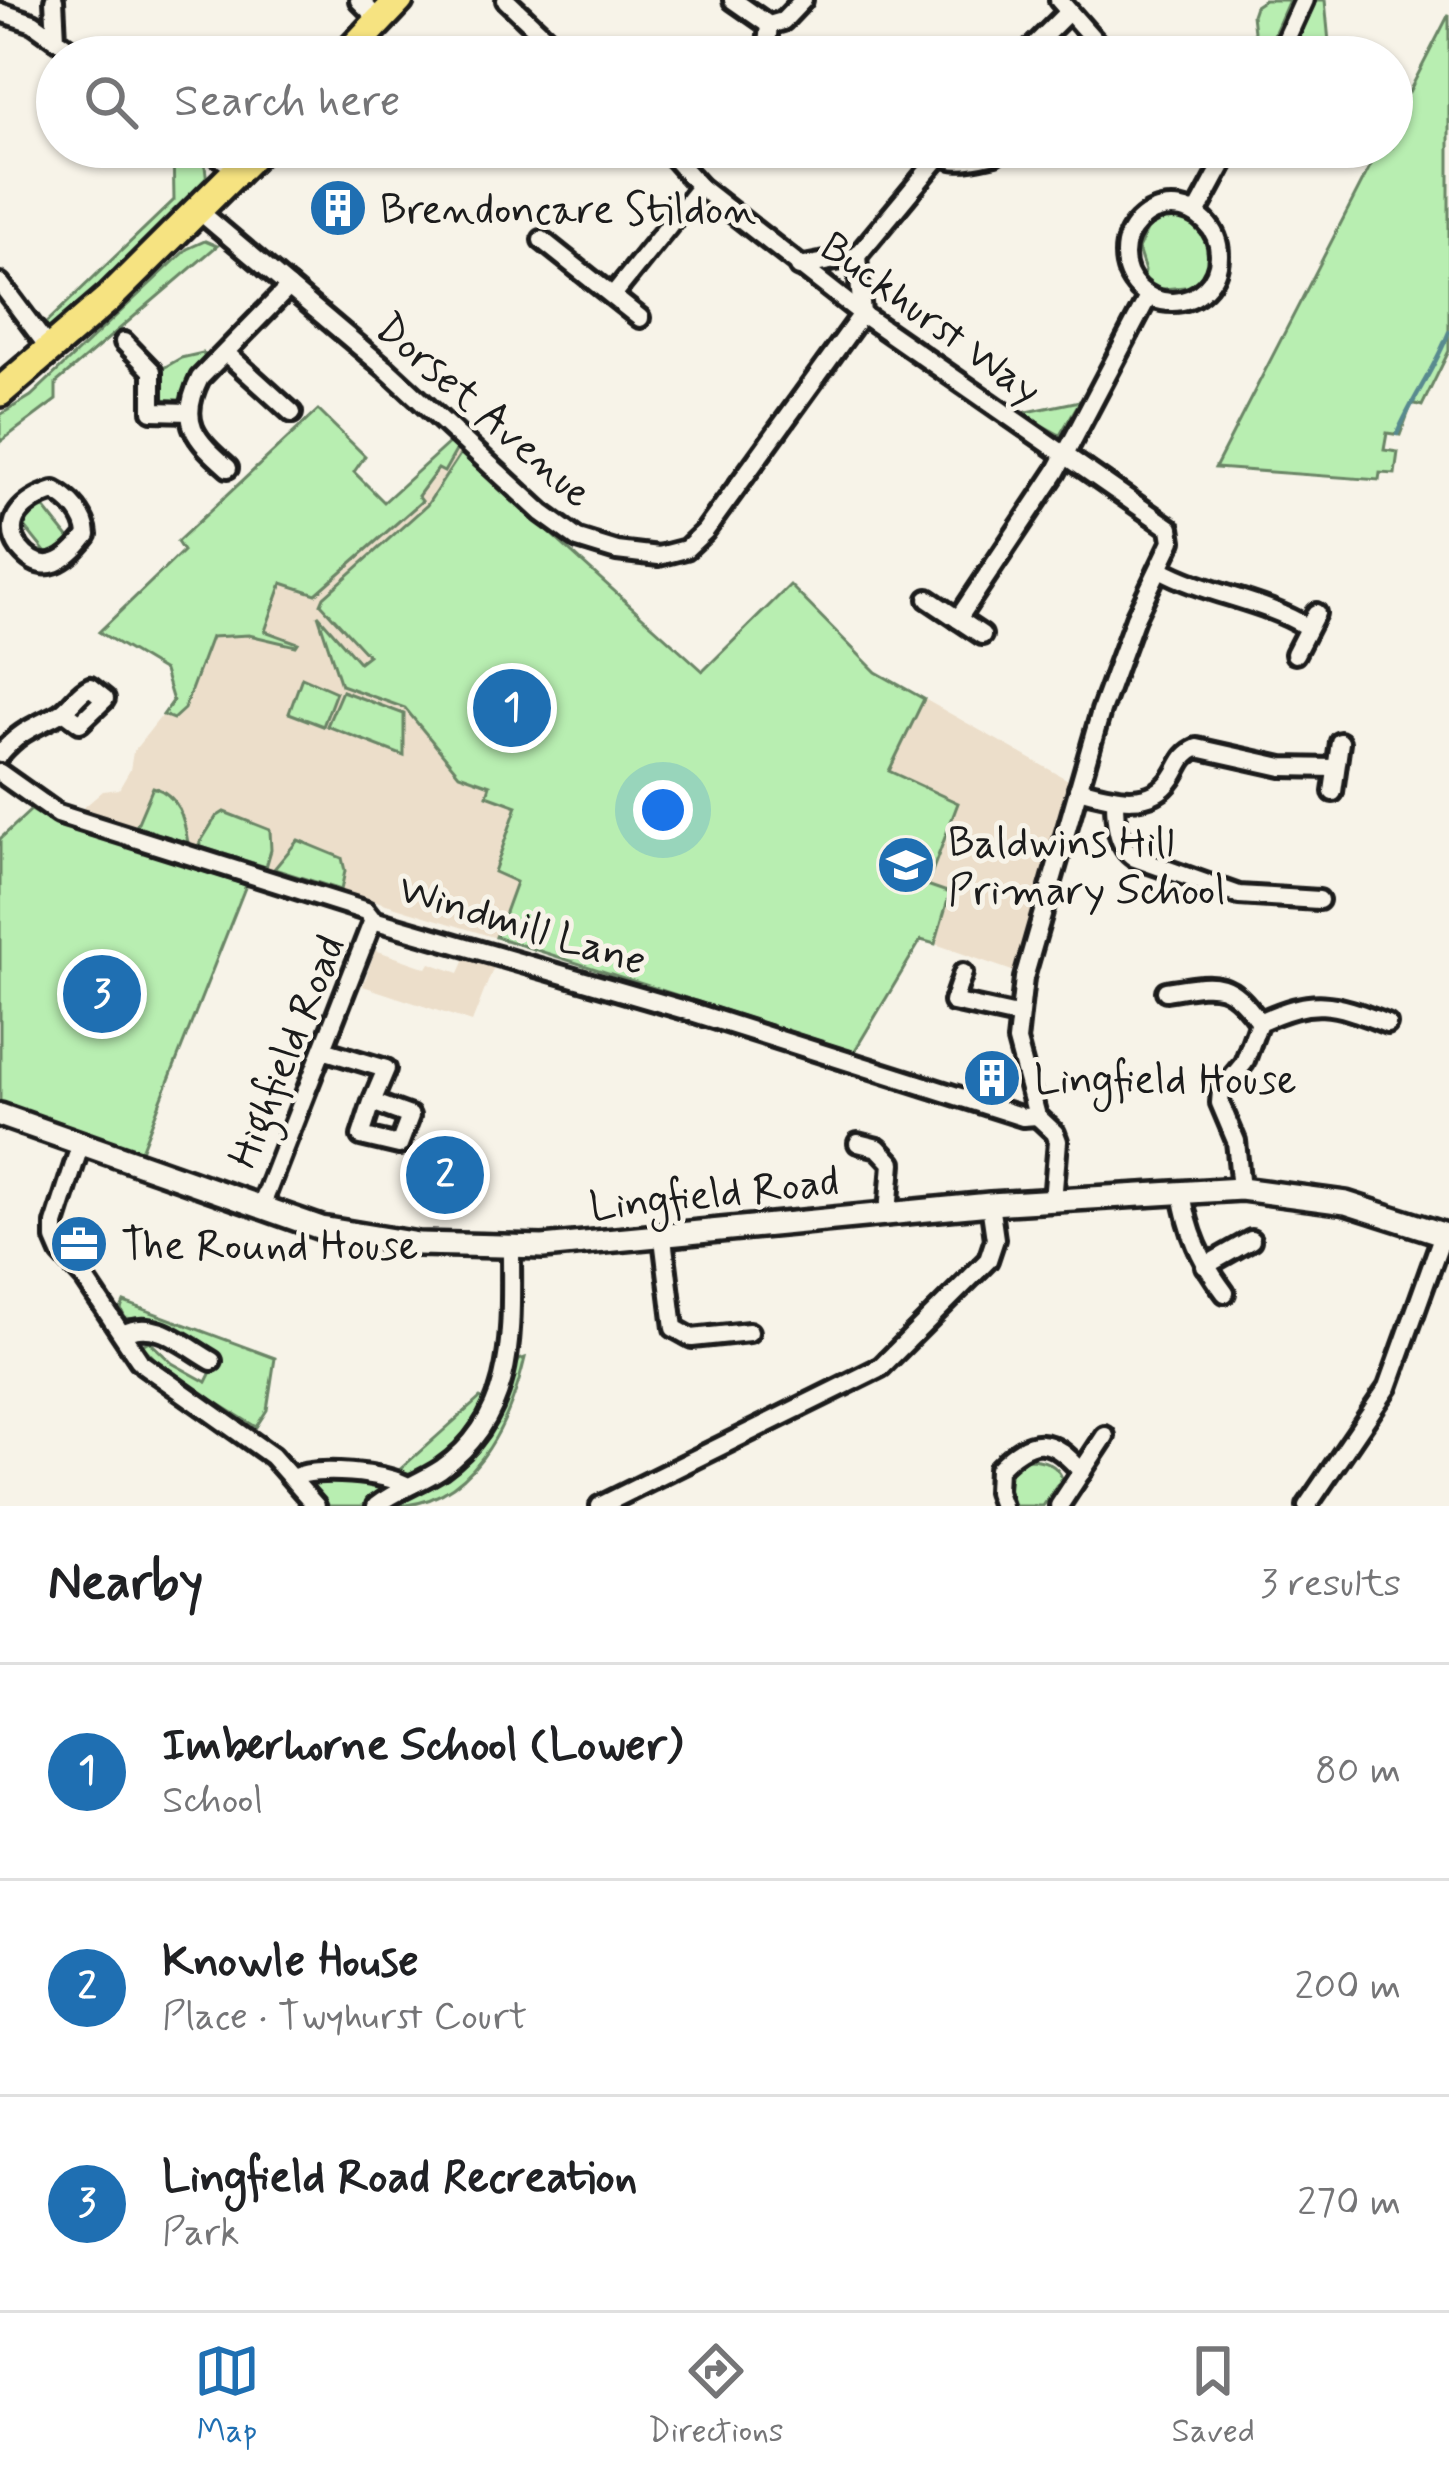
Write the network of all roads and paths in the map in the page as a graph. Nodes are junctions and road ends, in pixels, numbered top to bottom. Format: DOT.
graph roads {
  1 [pos="54,0"];
  2 [pos="400,0"];
  3 [pos="506,0"];
  4 [pos="733,0"];
  5 [pos="803,0"];
  6 [pos="1304,0"];
  7 [pos="1063,6"];
  8 [pos="369,10"];
  9 [pos="0,12"];
  10 [pos="769,25"];
  11 [pos="52,36"];
  12 [pos="56,36"];
  13 [pos="544,36"];
  14 [pos="768,36"];
  15 [pos="1039,36"];
  16 [pos="1090,36"];
  17 [pos="1288,36"];
  18 [pos="234,168"];
  19 [pos="241,168"];
  20 [pos="683,168"];
  21 [pos="924,168"];
  22 [pos="1221,168"];
  23 [pos="238,171"];
  24 [pos="700,187"];
  25 [pos="199,211"];
  26 [pos="1196,214"];
  27 [pos="542,240"];
  28 [pos="857,256"];
  29 [pos="799,267"];
  30 [pos="0,283"];
  31 [pos="289,287"];
  32 [pos="614,296"];
  33 [pos="1148,298"];
  34 [pos="862,314"];
  35 [pos="640,318"];
  36 [pos="124,342"];
  37 [pos="51,351"];
  38 [pos="226,354"];
  39 [pos="0,392"];
  40 [pos="190,412"];
  41 [pos="292,413"];
  42 [pos="1064,456"];
  43 [pos="228,468"];
  44 [pos="6,519"];
  45 [pos="1160,569"];
  46 [pos="928,599"];
  47 [pos="958,619"];
  48 [pos="982,635"];
  49 [pos="1295,655"];
  50 [pos="64,711"];
  51 [pos="1340,742"];
  52 [pos="0,754"];
  53 [pos="1335,768"];
  54 [pos="0,773"];
  55 [pos="1078,789"];
  56 [pos="1333,792"];
  57 [pos="1115,799"];
  58 [pos="1318,900"];
  59 [pos="373,920"];
  60 [pos="963,973"];
  61 [pos="1166,991"];
  62 [pos="1017,1016"];
  63 [pos="1258,1022"];
  64 [pos="1387,1024"];
  65 [pos="323,1051"];
  66 [pos="372,1102"];
  67 [pos="0,1115"];
  68 [pos="1036,1116"];
  69 [pos="81,1143"];
  70 [pos="858,1143"];
  71 [pos="1240,1190"];
  72 [pos="1182,1192"];
  73 [pos="1052,1201"];
  74 [pos="990,1204"];
  75 [pos="261,1207"];
  76 [pos="888,1214"];
  77 [pos="1446,1235"];
  78 [pos="663,1238"];
  79 [pos="1251,1240"];
  80 [pos="511,1248"];
  81 [pos="1205,1266"];
  82 [pos="1225,1293"];
  83 [pos="749,1332"];
  84 [pos="123,1334"];
  85 [pos="212,1361"];
  86 [pos="1105,1436"];
  87 [pos="1082,1472"];
  88 [pos="293,1478"];
  89 [pos="407,1486"];
  90 [pos="316,1506"];
  91 [pos="376,1506"];
  92 [pos="601,1506"];
  93 [pos="1002,1506"];
  94 [pos="1059,1506"];
  95 [pos="1307,1506"];
  1 -- 12 [label="street"];
  2 -- 8 [label="highway"];
  3 -- 13 [label="street"];
  4 -- 10 [label="street"];
  5 -- 10 [label="street"];
  6 -- 17 [label="street"];
  7 -- 15 [label="street"];
  7 -- 16 [label="street"];
  9 -- 11 [label="street"];
  10 -- 14 [label="street"];
  18 -- 23 [label="street"];
  19 -- 23 [label="highway"];
  20 -- 24 [label="street, Buckhurst Way"];
  21 -- 28 [label="street"];
  22 -- 26 [label="street"];
  23 -- 25 [label="highway"];
  24 -- 29 [label="street, Buckhurst Way"];
  24 -- 32 [label="street"];
  25 -- 31 [label="street, Dorset Avenue"];
  25 -- 37 [label="highway"];
  26 -- 33 [label="street"];
  26 -- 33 [label="street"];
  27 -- 32 [label="street"];
  28 -- 29 [label="street"];
  28 -- 34 [label="street"];
  29 -- 34 [label="street, Buckhurst Way"];
  30 -- 37 [label="street"];
  31 -- 34 [label="street, Dorset Avenue"];
  31 -- 38 [label="street"];
  32 -- 35 [label="street"];
  33 -- 42 [label="street"];
  34 -- 42 [label="street, Buckhurst Way"];
  36 -- 40 [label="street"];
  37 -- 39 [label="highway"];
  38 -- 40 [label="street"];
  38 -- 41 [label="street"];
  40 -- 43 [label="street"];
  42 -- 45 [label="street, Buckhurst Way"];
  42 -- 47 [label="street"];
  44 -- 44 [label="street"];
  45 -- 49 [label="street"];
  45 -- 55 [label="street"];
  46 -- 47 [label="street"];
  47 -- 48 [label="street"];
  50 -- 52 [label="street"];
  51 -- 53 [label="street"];
  53 -- 56 [label="street"];
  53 -- 57 [label="street"];
  54 -- 59 [label="street, Windmill Lane"];
  55 -- 57 [label="street"];
  55 -- 62 [label="street"];
  57 -- 58 [label="street"];
  59 -- 65 [label="street, Highfield Road"];
  59 -- 68 [label="street, Windmill Lane"];
  60 -- 62 [label="street"];
  61 -- 63 [label="street"];
  62 -- 68 [label="street"];
  63 -- 64 [label="street"];
  63 -- 71 [label="street"];
  65 -- 66 [label="street"];
  65 -- 75 [label="street, Highfield Road"];
  67 -- 69 [label="street, Lingfield Road"];
  68 -- 73 [label="street"];
  69 -- 75 [label="street, Lingfield Road"];
  69 -- 84 [label="street"];
  70 -- 76 [label="street"];
  71 -- 72 [label="street, Lingfield Road"];
  71 -- 77 [label="street, Lingfield Road"];
  72 -- 73 [label="street, Lingfield Road"];
  72 -- 81 [label="street"];
  73 -- 74 [label="street, Lingfield Road"];
  74 -- 76 [label="street, Lingfield Road"];
  74 -- 92 [label="street"];
  75 -- 80 [label="street, Lingfield Road"];
  76 -- 78 [label="street, Lingfield Road"];
  77 -- 95 [label="street"];
  78 -- 80 [label="street, Lingfield Road"];
  78 -- 83 [label="street"];
  79 -- 81 [label="street"];
  80 -- 89 [label="street"];
  81 -- 82 [label="street"];
  84 -- 85 [label="street"];
  84 -- 88 [label="street"];
  86 -- 87 [label="street"];
  87 -- 93 [label="street"];
  87 -- 94 [label="street"];
  88 -- 89 [label="street"];
  88 -- 90 [label="street"];
  89 -- 91 [label="street"];
}
